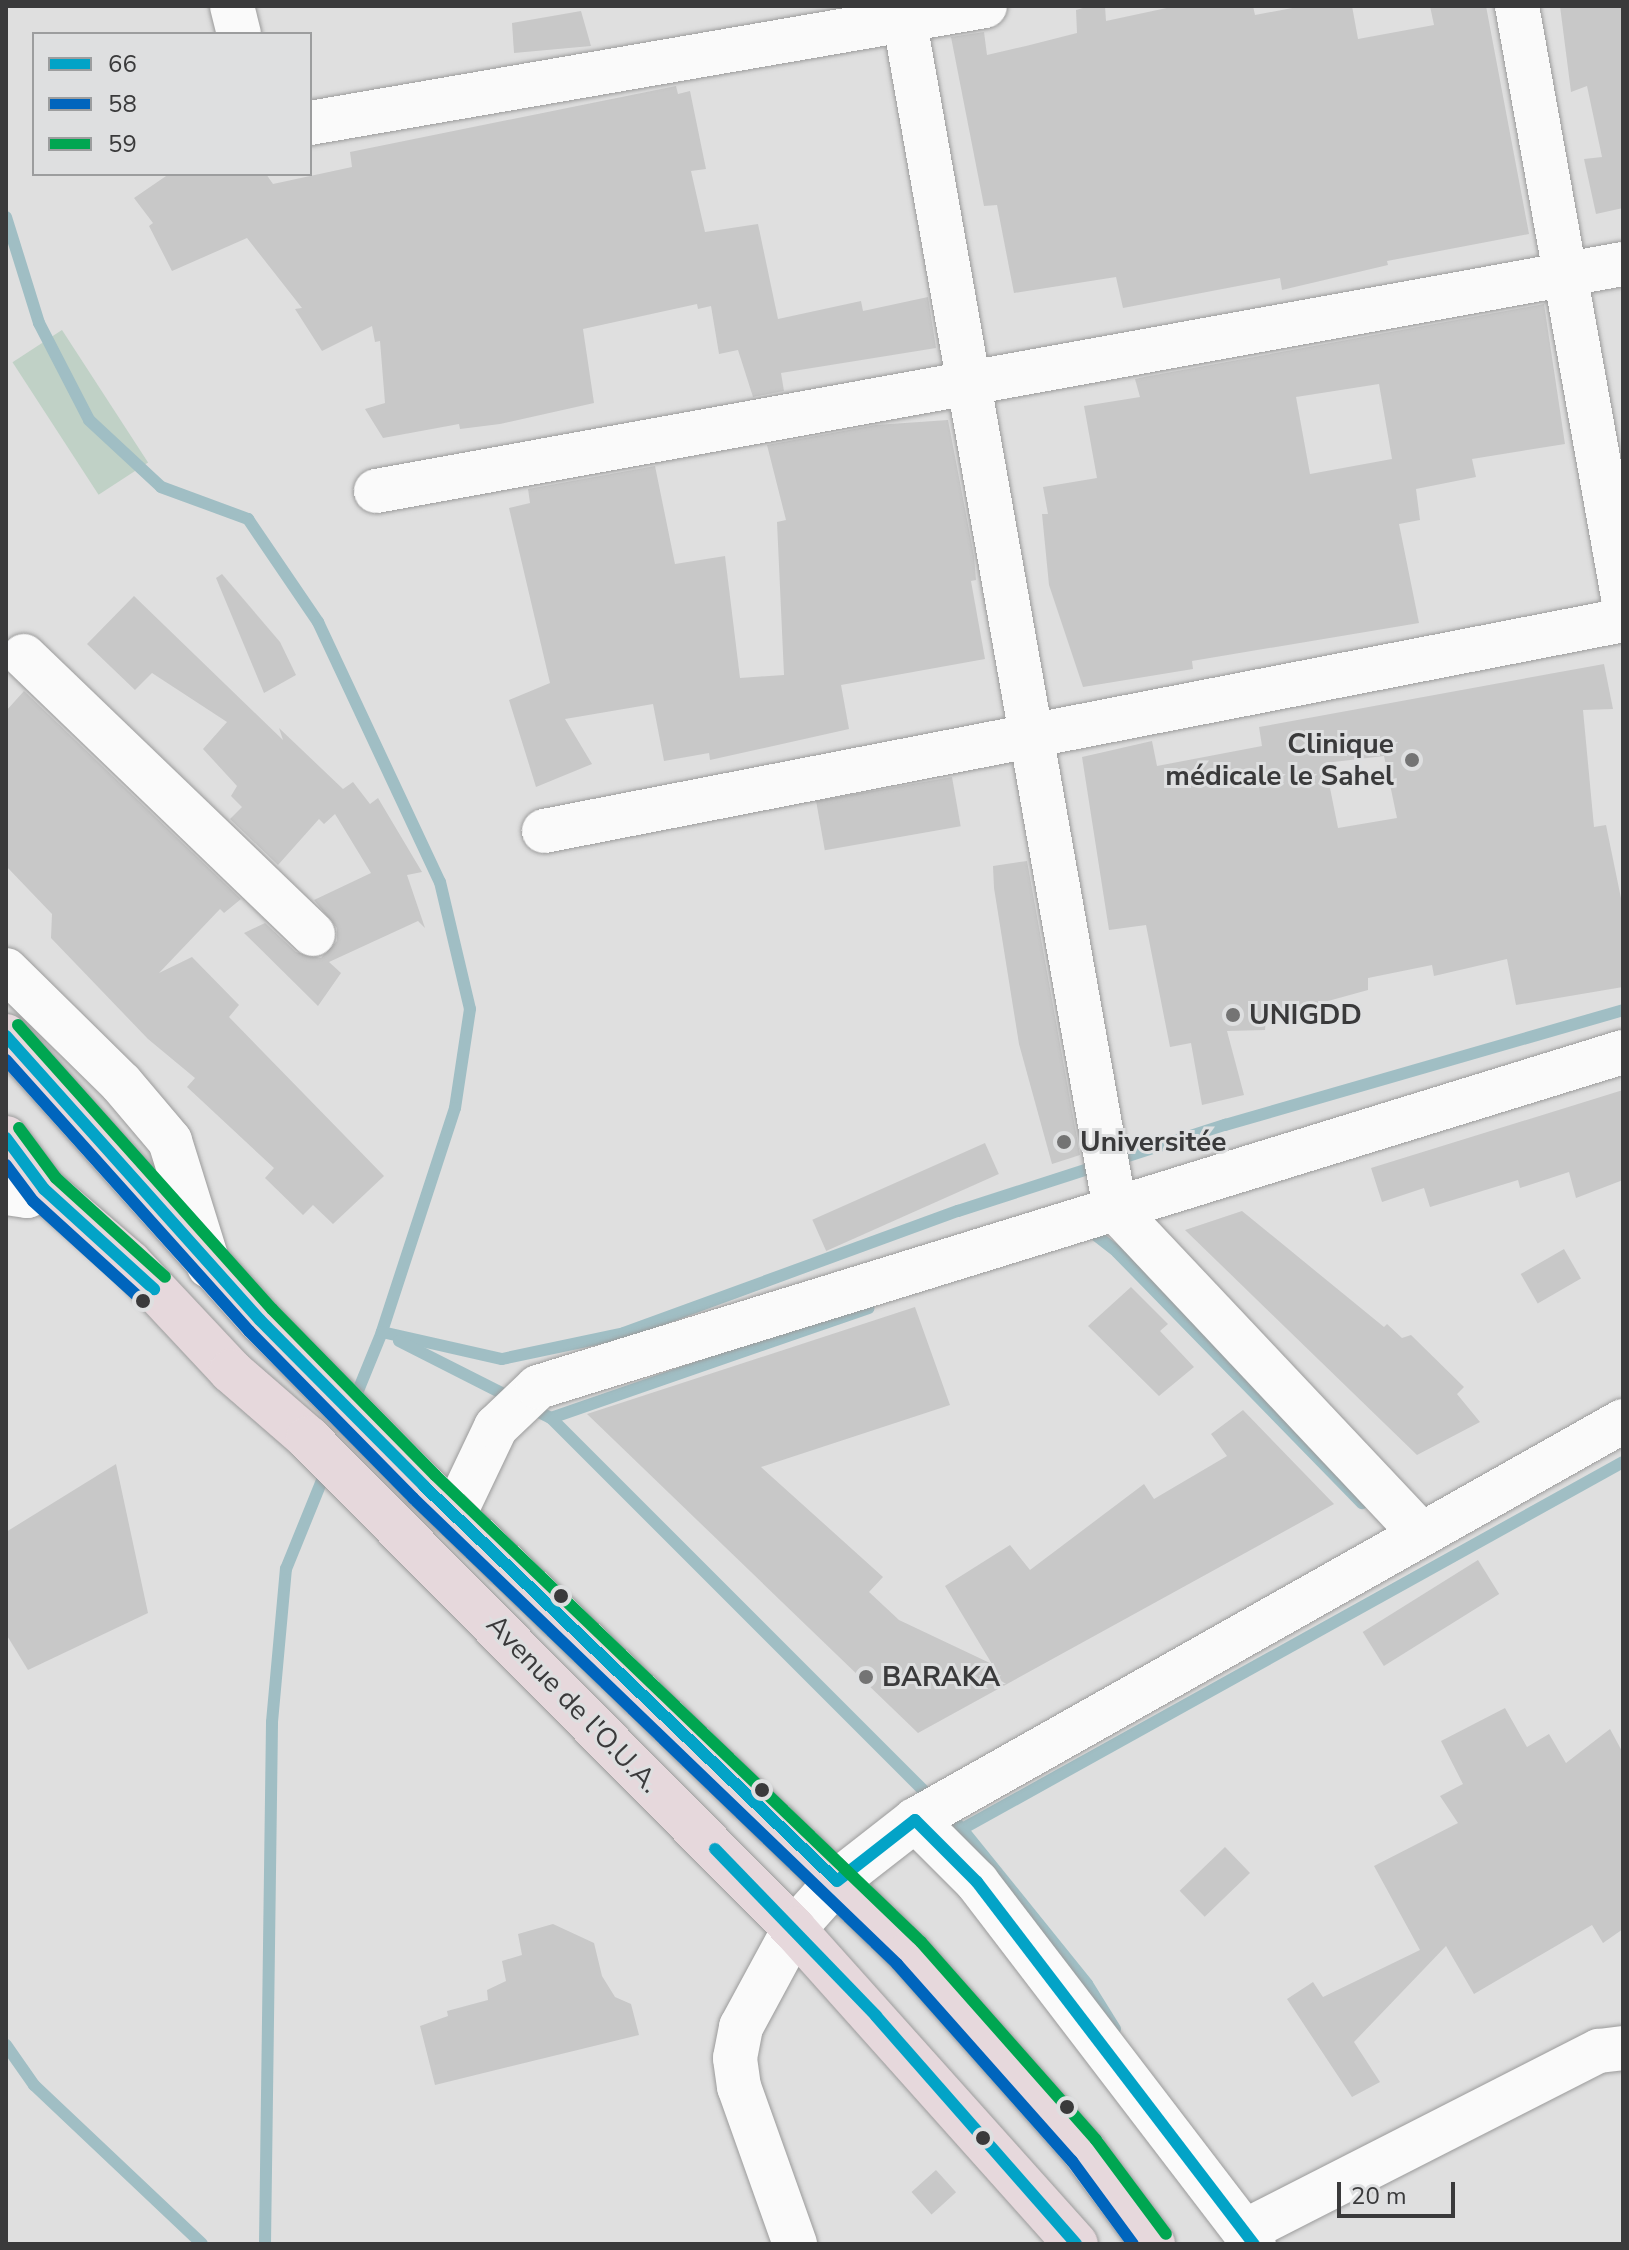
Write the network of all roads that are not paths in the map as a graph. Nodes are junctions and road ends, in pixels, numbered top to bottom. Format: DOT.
graph roads {
  1 [pos="232,6"];
  2 [pos="985,6"];
  3 [pos="1517,6"];
  4 [pos="904,14"];
  5 [pos="238,32"];
  6 [pos="312,123"];
  7 [pos="1623,264"];
  8 [pos="1565,275"];
  9 [pos="969,384"];
  10 [pos="376,491"];
  11 [pos="1623,597"];
  12 [pos="1623,620"];
  13 [pos="12,658"];
  14 [pos="1031,736"];
  15 [pos="544,831"];
  16 [pos="313,934"];
  17 [pos="6,970"];
  18 [pos="6,1036"];
  19 [pos="1623,1052"];
  20 [pos="6,1138"];
  21 [pos="25,1191"];
  22 [pos="1115,1209"];
  23 [pos="209,1266"];
  24 [pos="1623,1421"];
  25 [pos="439,1500"];
  26 [pos="1421,1534"];
  27 [pos="915,1820"];
  28 [pos="837,1881"];
  29 [pos="794,1929"];
  30 [pos="1623,2048"];
  31 [pos="1250,2238"];
  32 [pos="795,2244"];
  33 [pos="1076,2244"];
  34 [pos="1153,2244"];
  1 -- 5 [label="street"];
  2 -- 4 [label="street"];
  3 -- 8 [label="street"];
  4 -- 6 [label="street"];
  4 -- 9 [label="street"];
  7 -- 8 [label="street"];
  8 -- 9 [label="street"];
  8 -- 11 [label="street"];
  9 -- 10 [label="street"];
  9 -- 14 [label="street"];
  12 -- 14 [label="street"];
  13 -- 16 [label="street"];
  14 -- 15 [label="street"];
  14 -- 22 [label="street"];
  17 -- 23 [label="street, Avenue de l'O.U.A."];
  18 -- 23 [label="highway, Avenue de l'O.U.A."];
  19 -- 22 [label="street"];
  20 -- 21 [label="highway, Avenue de l'O.U.A."];
  21 -- 29 [label="highway, Avenue de l'O.U.A."];
  22 -- 25 [label="street"];
  22 -- 26 [label="street"];
  23 -- 25 [label="highway, Avenue de l'O.U.A."];
  24 -- 26 [label="street"];
  25 -- 28 [label="highway, Avenue de l'O.U.A."];
  26 -- 27 [label="street"];
  27 -- 28 [label="street"];
  27 -- 31 [label="street"];
  28 -- 29 [label="street"];
  28 -- 34 [label="highway, Avenue de l'O.U.A."];
  29 -- 32 [label="street"];
  29 -- 33 [label="highway, Avenue de l'O.U.A."];
  30 -- 31 [label="street"];
}
